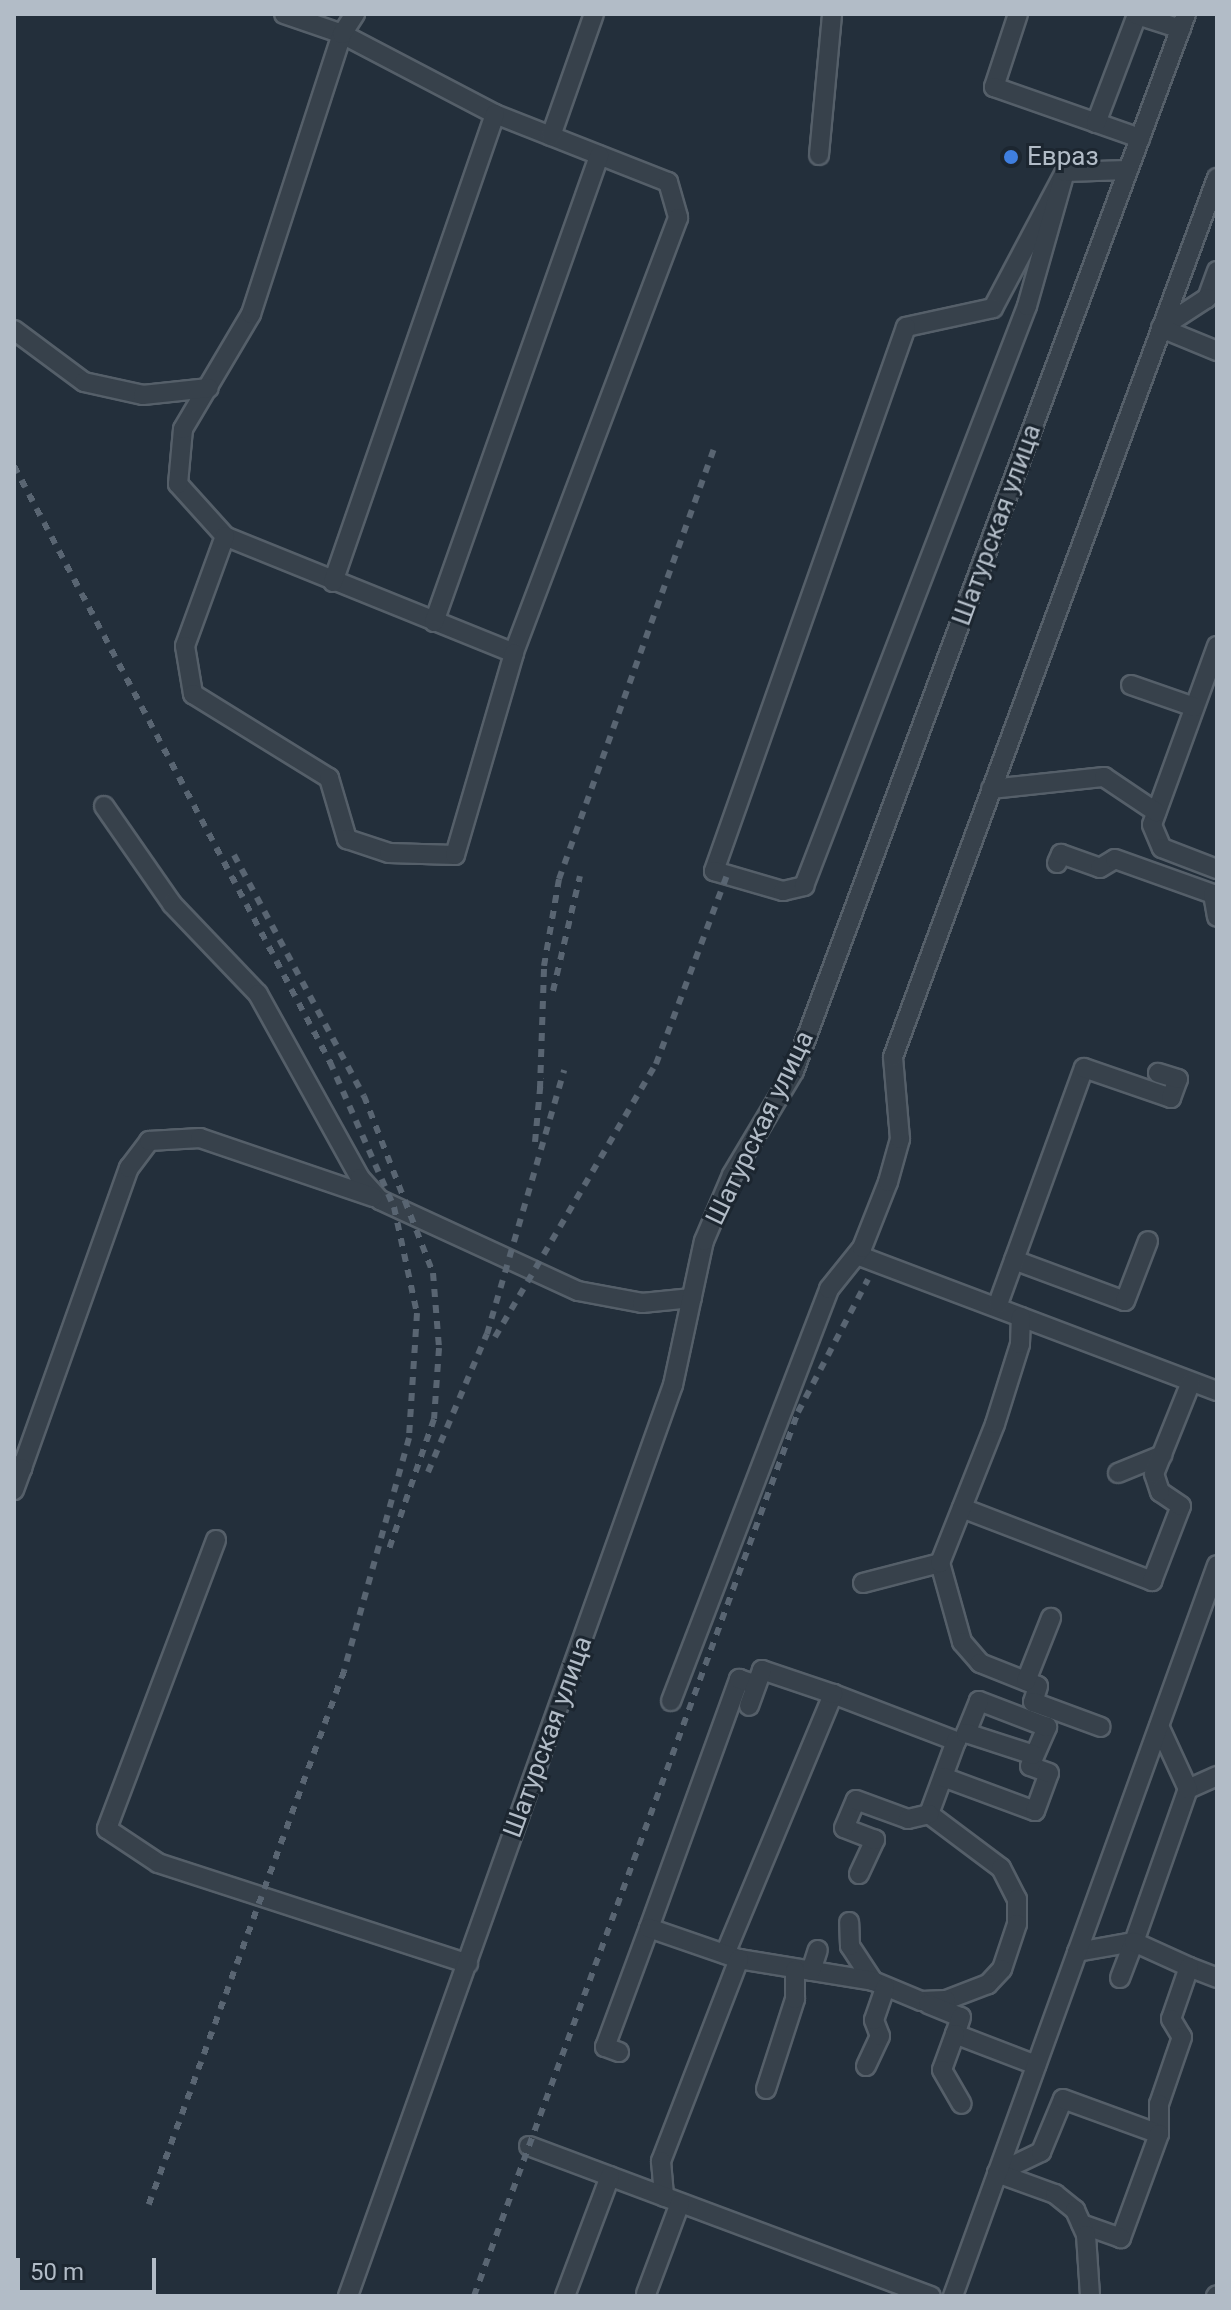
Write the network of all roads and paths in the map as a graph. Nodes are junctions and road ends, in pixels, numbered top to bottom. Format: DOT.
graph roads {
  1 [pos="284,14"];
  2 [pos="355,14"];
  3 [pos="594,14"];
  4 [pos="832,14"];
  5 [pos="1018,14"];
  6 [pos="1183,21"];
  7 [pos="342,34"];
  8 [pos="495,114"];
  9 [pos="1096,123"];
  10 [pos="551,136"];
  11 [pos="1140,138"];
  12 [pos="599,155"];
  13 [pos="819,155"];
  14 [pos="1128,170"];
  15 [pos="1065,172"];
  16 [pos="1217,178"];
  17 [pos="1217,271"];
  18 [pos="1161,328"];
  19 [pos="14,330"];
  20 [pos="1217,351"];
  21 [pos="209,388"];
  22 [pos="225,536"];
  23 [pos="333,582"];
  24 [pos="434,622"];
  25 [pos="1217,646"];
  26 [pos="514,653"];
  27 [pos="1131,685"];
  28 [pos="1194,707"];
  29 [pos="991,789"];
  30 [pos="104,806"];
  31 [pos="1156,812"];
  32 [pos="1057,863"];
  33 [pos="1217,869"];
  34 [pos="1198,911"];
  35 [pos="1217,917"];
  36 [pos="1158,1073"];
  37 [pos="380,1200"];
  38 [pos="1148,1241"];
  39 [pos="857,1255"];
  40 [pos="1014,1260"];
  41 [pos="692,1298"];
  42 [pos="998,1304"];
  43 [pos="1021,1317"];
  44 [pos="1191,1382"];
  45 [pos="1217,1391"];
  46 [pos="1162,1455"];
  47 [pos="18,1467"];
  48 [pos="1118,1473"];
  49 [pos="14,1490"];
  50 [pos="962,1508"];
  51 [pos="216,1540"];
  52 [pos="940,1563"];
  53 [pos="1217,1565"];
  54 [pos="863,1583"];
  55 [pos="1051,1618"];
  56 [pos="1026,1681"];
  57 [pos="756,1685"];
  58 [pos="833,1694"];
  59 [pos="671,1701"];
  60 [pos="749,1706"];
  61 [pos="1159,1726"];
  62 [pos="1101,1727"];
  63 [pos="961,1737"];
  64 [pos="1034,1755"];
  65 [pos="1217,1776"];
  66 [pos="943,1777"];
  67 [pos="1188,1789"];
  68 [pos="929,1814"];
  69 [pos="908,1819"];
  70 [pos="875,1840"];
  71 [pos="859,1874"];
  72 [pos="849,1922"];
  73 [pos="649,1928"];
  74 [pos="1134,1942"];
  75 [pos="818,1950"];
  76 [pos="1077,1952"];
  77 [pos="732,1956"];
  78 [pos="468,1964"];
  79 [pos="1189,1967"];
  80 [pos="803,1970"];
  81 [pos="1120,1978"];
  82 [pos="1217,1978"];
  83 [pos="879,1985"];
  84 [pos="921,2001"];
  85 [pos="955,2034"];
  86 [pos="619,2052"];
  87 [pos="1036,2065"];
  88 [pos="866,2066"];
  89 [pos="766,2089"];
  90 [pos="962,2104"];
  91 [pos="1159,2134"];
  92 [pos="529,2146"];
  93 [pos="997,2173"];
  94 [pos="610,2176"];
  95 [pos="672,2200"];
  96 [pos="1081,2224"];
  97 [pos="882,2278"];
  98 [pos="646,2294"];
  99 [pos="348,2296"];
  100 [pos="565,2296"];
  101 [pos="875,2296"];
  102 [pos="931,2296"];
  103 [pos="953,2296"];
  104 [pos="1090,2296"];
  1 -- 7 [label="street"];
  2 -- 7 [label="street"];
  3 -- 10 [label="street"];
  4 -- 13 [label="street"];
  5 -- 9 [label="street"];
  6 -- 9 [label="street"];
  6 -- 11 [label="street, Шатурская улица"];
  7 -- 8 [label="street"];
  7 -- 21 [label="street"];
  8 -- 10 [label="street"];
  8 -- 23 [label="street"];
  9 -- 11 [label="street"];
  10 -- 12 [label="street"];
  11 -- 14 [label="street, Шатурская улица"];
  12 -- 24 [label="street"];
  12 -- 26 [label="street"];
  14 -- 15 [label="street"];
  14 -- 41 [label="street, Шатурская улица"];
  15 -- 15 [label="street"];
  16 -- 18 [label="street"];
  17 -- 18 [label="street"];
  18 -- 20 [label="street"];
  18 -- 29 [label="street"];
  19 -- 21 [label="street"];
  21 -- 22 [label="street"];
  22 -- 23 [label="street"];
  22 -- 26 [label="street"];
  23 -- 24 [label="street"];
  24 -- 26 [label="street"];
  25 -- 28 [label="street"];
  27 -- 28 [label="street"];
  28 -- 31 [label="street"];
  29 -- 31 [label="street"];
  29 -- 39 [label="street"];
  30 -- 37 [label="street"];
  31 -- 33 [label="street"];
  32 -- 35 [label="street"];
  34 -- 35 [label="street"];
  36 -- 40 [label="street"];
  37 -- 41 [label="street"];
  37 -- 47 [label="street"];
  38 -- 40 [label="street"];
  39 -- 42 [label="street"];
  39 -- 59 [label="street"];
  40 -- 42 [label="street"];
  41 -- 78 [label="street, Шатурская улица"];
  42 -- 43 [label="street"];
  43 -- 44 [label="street"];
  43 -- 50 [label="street"];
  44 -- 45 [label="street"];
  44 -- 46 [label="street"];
  46 -- 48 [label="street"];
  46 -- 50 [label="street"];
  47 -- 49 [label="street"];
  50 -- 52 [label="street"];
  51 -- 78 [label="street"];
  52 -- 54 [label="street"];
  52 -- 56 [label="street"];
  53 -- 61 [label="street"];
  55 -- 56 [label="street"];
  56 -- 62 [label="street"];
  57 -- 58 [label="street"];
  57 -- 60 [label="street"];
  57 -- 73 [label="street"];
  58 -- 63 [label="street"];
  58 -- 77 [label="street"];
  61 -- 67 [label="street"];
  61 -- 76 [label="street"];
  63 -- 64 [label="street"];
  63 -- 66 [label="street"];
  63 -- 66 [label="street"];
  65 -- 67 [label="street"];
  66 -- 68 [label="street"];
  67 -- 74 [label="street"];
  68 -- 69 [label="street"];
  68 -- 84 [label="street"];
  69 -- 70 [label="street"];
  69 -- 70 [label="street"];
  70 -- 71 [label="street"];
  72 -- 83 [label="street"];
  73 -- 77 [label="street"];
  73 -- 86 [label="street"];
  74 -- 76 [label="street"];
  74 -- 79 [label="street"];
  74 -- 81 [label="street"];
  75 -- 80 [label="street"];
  76 -- 87 [label="street"];
  77 -- 80 [label="street"];
  77 -- 95 [label="street"];
  78 -- 99 [label="street, Шатурская улица"];
  79 -- 82 [label="street"];
  79 -- 91 [label="street"];
  80 -- 83 [label="street"];
  80 -- 89 [label="street"];
  83 -- 84 [label="street"];
  83 -- 88 [label="street"];
  84 -- 85 [label="street"];
  85 -- 87 [label="street"];
  85 -- 90 [label="street"];
  87 -- 93 [label="street"];
  91 -- 93 [label="street"];
  91 -- 96 [label="street"];
  92 -- 94 [label="street"];
  93 -- 96 [label="street"];
  93 -- 103 [label="street"];
  94 -- 95 [label="street"];
  94 -- 100 [label="street"];
  95 -- 97 [label="street"];
  95 -- 98 [label="street"];
  96 -- 104 [label="street"];
  97 -- 101 [label="street"];
  97 -- 102 [label="street"];
}
